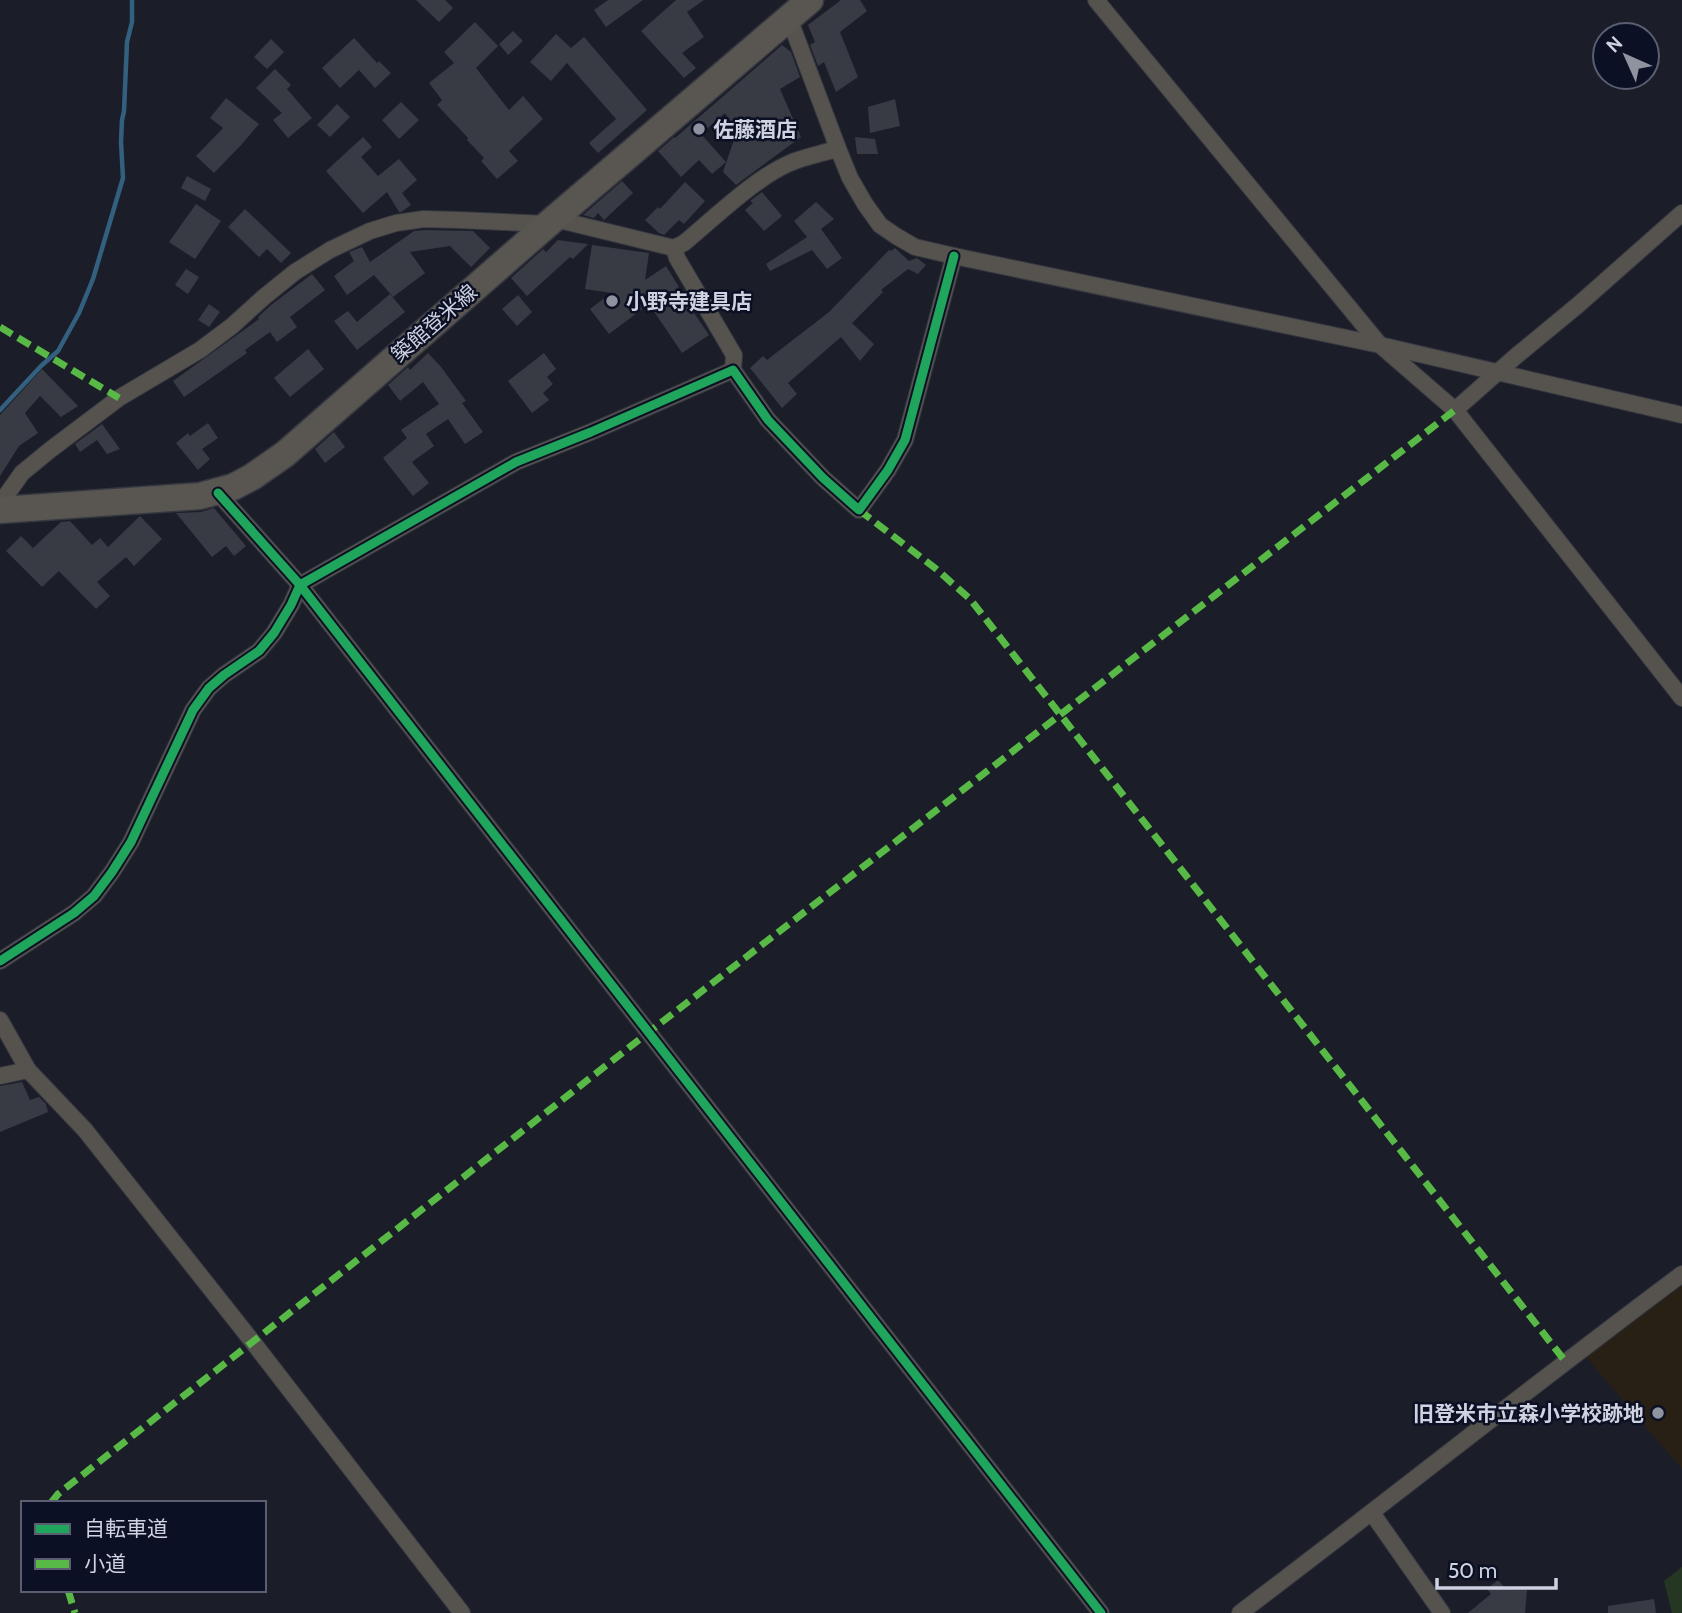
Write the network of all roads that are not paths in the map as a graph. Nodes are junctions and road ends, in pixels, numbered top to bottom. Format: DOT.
graph roads {
  1 [pos="1096,0"];
  2 [pos="794,8"];
  3 [pos="838,149"];
  4 [pos="1682,213"];
  5 [pos="551,221"];
  6 [pos="674,248"];
  7 [pos="954,256"];
  8 [pos="1380,345"];
  9 [pos="733,370"];
  10 [pos="1500,372"];
  11 [pos="1455,410"];
  12 [pos="1682,415"];
  13 [pos="218,493"];
  14 [pos="0,503"];
  15 [pos="0,510"];
  16 [pos="300,585"];
  17 [pos="1682,698"];
  18 [pos="0,961"];
  19 [pos="0,1020"];
  20 [pos="29,1070"];
  21 [pos="0,1076"];
  22 [pos="1682,1274"];
  23 [pos="1372,1513"];
  24 [pos="462,1613"];
  25 [pos="1101,1613"];
  26 [pos="1240,1613"];
  27 [pos="1442,1613"];
  1 -- 8 [label="street"];
  2 -- 3 [label="street"];
  2 -- 5 [label="main road, 築館登米線"];
  3 -- 6 [label="street"];
  3 -- 7 [label="street"];
  4 -- 10 [label="street"];
  5 -- 6 [label="street"];
  5 -- 13 [label="main road, 築館登米線"];
  5 -- 14 [label="street"];
  6 -- 9 [label="street"];
  7 -- 8 [label="street"];
  7 -- 9 [label="street"];
  8 -- 10 [label="street"];
  8 -- 11 [label="street"];
  9 -- 16 [label="street"];
  10 -- 11 [label="street"];
  10 -- 12 [label="street"];
  11 -- 17 [label="street"];
  13 -- 15 [label="main road, 築館登米線"];
  13 -- 16 [label="street"];
  16 -- 18 [label="street"];
  16 -- 25 [label="street"];
  19 -- 20 [label="street"];
  20 -- 21 [label="street"];
  20 -- 24 [label="street"];
  22 -- 23 [label="street"];
  23 -- 26 [label="street"];
  23 -- 27 [label="street"];
}
